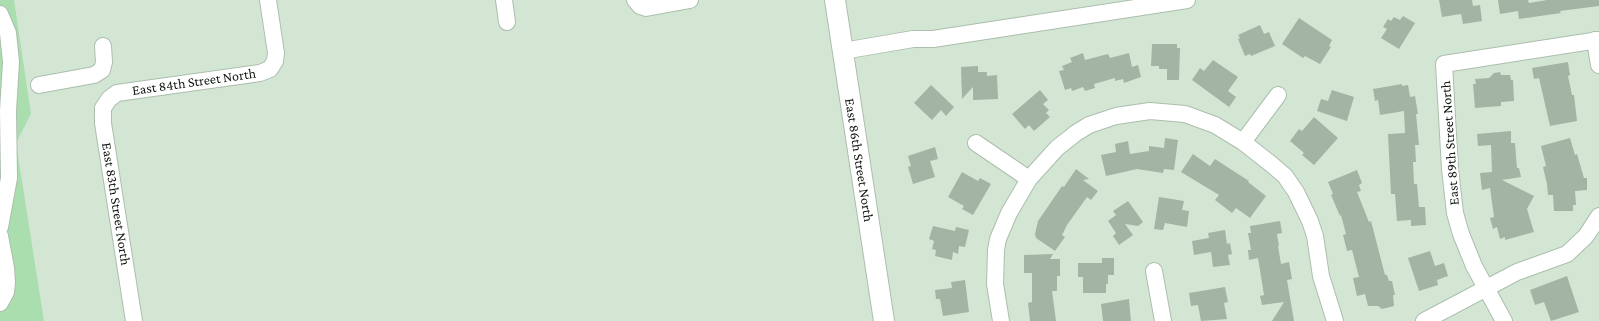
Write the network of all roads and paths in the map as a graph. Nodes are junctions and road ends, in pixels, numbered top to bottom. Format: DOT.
graph roads {
  1 [pos="268,0"];
  2 [pos="504,0"];
  3 [pos="635,0"];
  4 [pos="690,0"];
  5 [pos="835,0"];
  6 [pos="1187,0"];
  7 [pos="0,14"];
  8 [pos="508,22"];
  9 [pos="1597,40"];
  10 [pos="103,46"];
  11 [pos="843,51"];
  12 [pos="1599,65"];
  13 [pos="39,85"];
  14 [pos="117,94"];
  15 [pos="1278,95"];
  16 [pos="1243,142"];
  17 [pos="976,143"];
  18 [pos="1029,179"];
  19 [pos="1599,216"];
  20 [pos="0,226"];
  21 [pos="0,236"];
  22 [pos="1154,271"];
  23 [pos="1486,288"];
  24 [pos="0,303"];
  25 [pos="134,321"];
  26 [pos="884,321"];
  27 [pos="1001,321"];
  28 [pos="1163,321"];
  29 [pos="1335,321"];
  30 [pos="1424,321"];
  31 [pos="1504,321"];
  1 -- 14 [label="street, East 84th Street North"];
  2 -- 8 [label="street"];
  3 -- 4 [label="street"];
  5 -- 11 [label="main road, East 86th Street North"];
  6 -- 11 [label="street"];
  7 -- 20 [label="street"];
  9 -- 12 [label="street"];
  9 -- 23 [label="street, East 89th Street North"];
  10 -- 13 [label="street"];
  11 -- 26 [label="main road, East 86th Street North"];
  14 -- 25 [label="street, East 83th Street North"];
  15 -- 16 [label="street"];
  16 -- 18 [label="street"];
  16 -- 29 [label="street"];
  17 -- 18 [label="street"];
  18 -- 27 [label="street"];
  19 -- 23 [label="street"];
  21 -- 24 [label="street"];
  22 -- 28 [label="street"];
  23 -- 30 [label="street"];
  23 -- 31 [label="street, East 89th Street North"];
}
